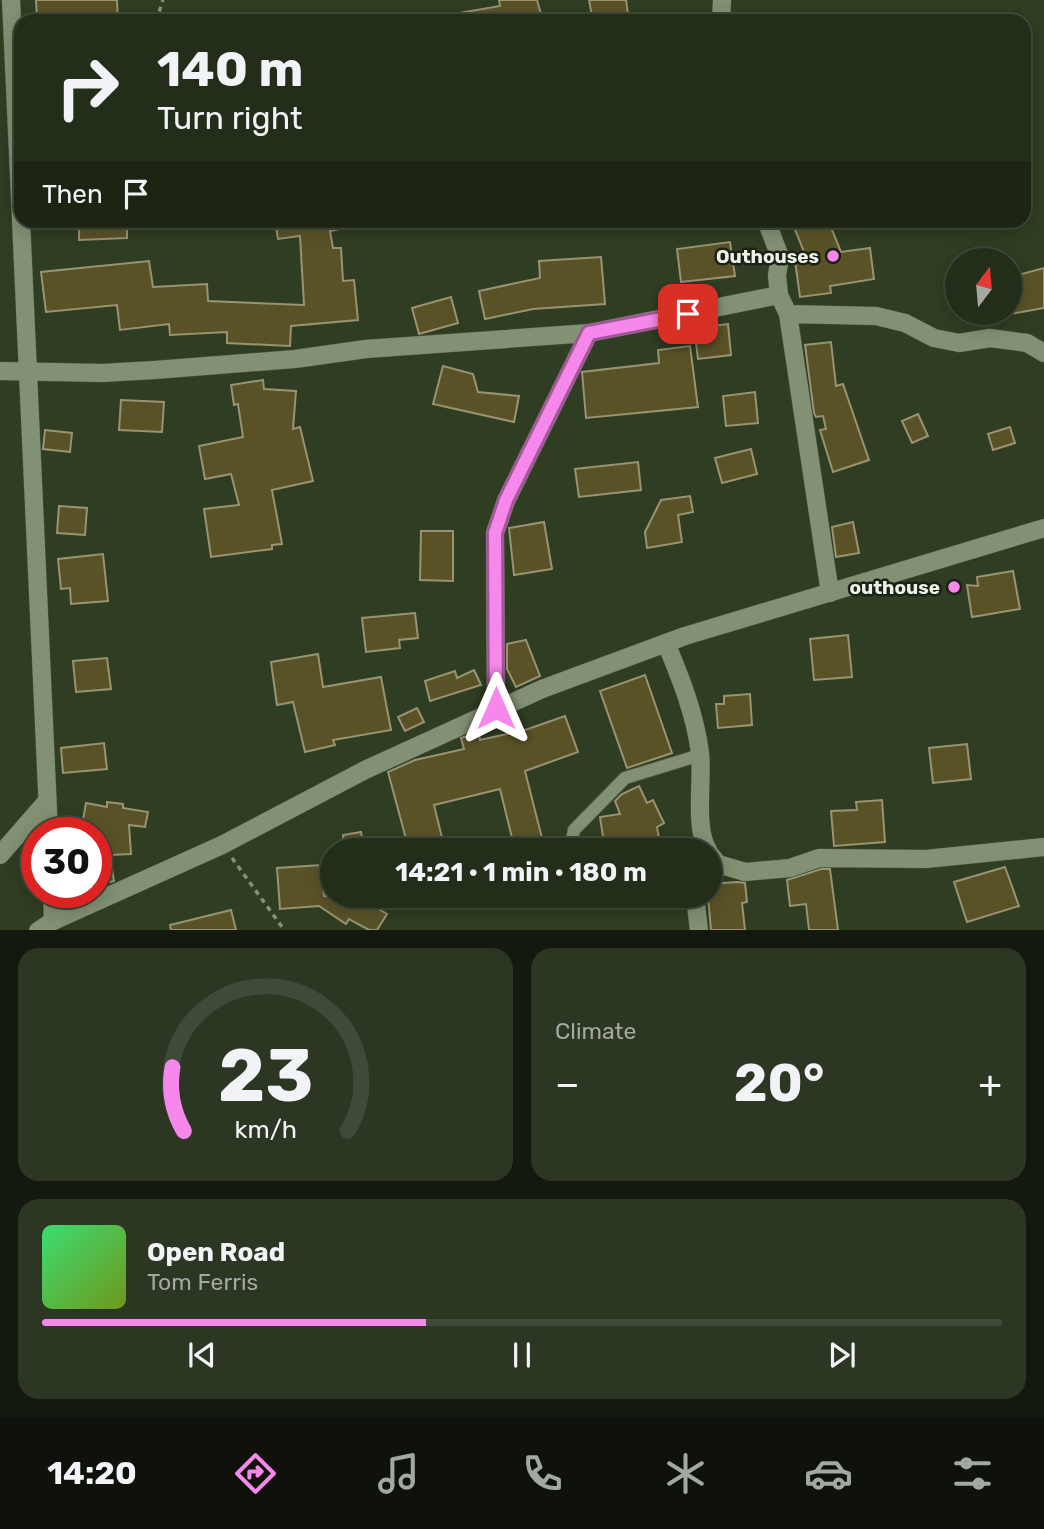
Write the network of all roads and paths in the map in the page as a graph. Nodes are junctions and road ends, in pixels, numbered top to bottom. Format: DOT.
graph roads {
  1 [pos="10,0"];
  2 [pos="14,80"];
  3 [pos="21,228"];
  4 [pos="769,228"];
  5 [pos="779,295"];
  6 [pos="788,314"];
  7 [pos="589,333"];
  8 [pos="1044,354"];
  9 [pos="0,371"];
  10 [pos="28,371"];
  11 [pos="1044,528"];
  12 [pos="830,593"];
  13 [pos="666,643"];
  14 [pos="496,708"];
  15 [pos="700,755"];
  16 [pos="47,801"];
  17 [pos="48,817"];
  18 [pos="572,838"];
  19 [pos="705,838"];
  20 [pos="222,845"];
  21 [pos="1044,847"];
  22 [pos="0,855"];
  23 [pos="722,865"];
  24 [pos="49,908"];
  25 [pos="696,908"];
  26 [pos="45,926"];
  27 [pos="285,930"];
  28 [pos="699,930"];
  1 -- 2 [label="street"];
  3 -- 10 [label="street"];
  4 -- 5 [label="street"];
  5 -- 6 [label="street"];
  5 -- 7 [label="street"];
  6 -- 8 [label="street"];
  6 -- 12 [label="street"];
  7 -- 10 [label="street"];
  7 -- 14 [label="street"];
  9 -- 10 [label="street"];
  10 -- 16 [label="street"];
  11 -- 12 [label="street"];
  12 -- 13 [label="street"];
  13 -- 14 [label="street"];
  13 -- 15 [label="street"];
  14 -- 20 [label="street"];
  15 -- 18 [label="lane"];
  15 -- 19 [label="street"];
  16 -- 17 [label="street"];
  16 -- 22 [label="street"];
  20 -- 26 [label="street"];
  20 -- 27 [label="path"];
  21 -- 23 [label="street"];
  24 -- 26 [label="street"];
  25 -- 28 [label="street"];
}
